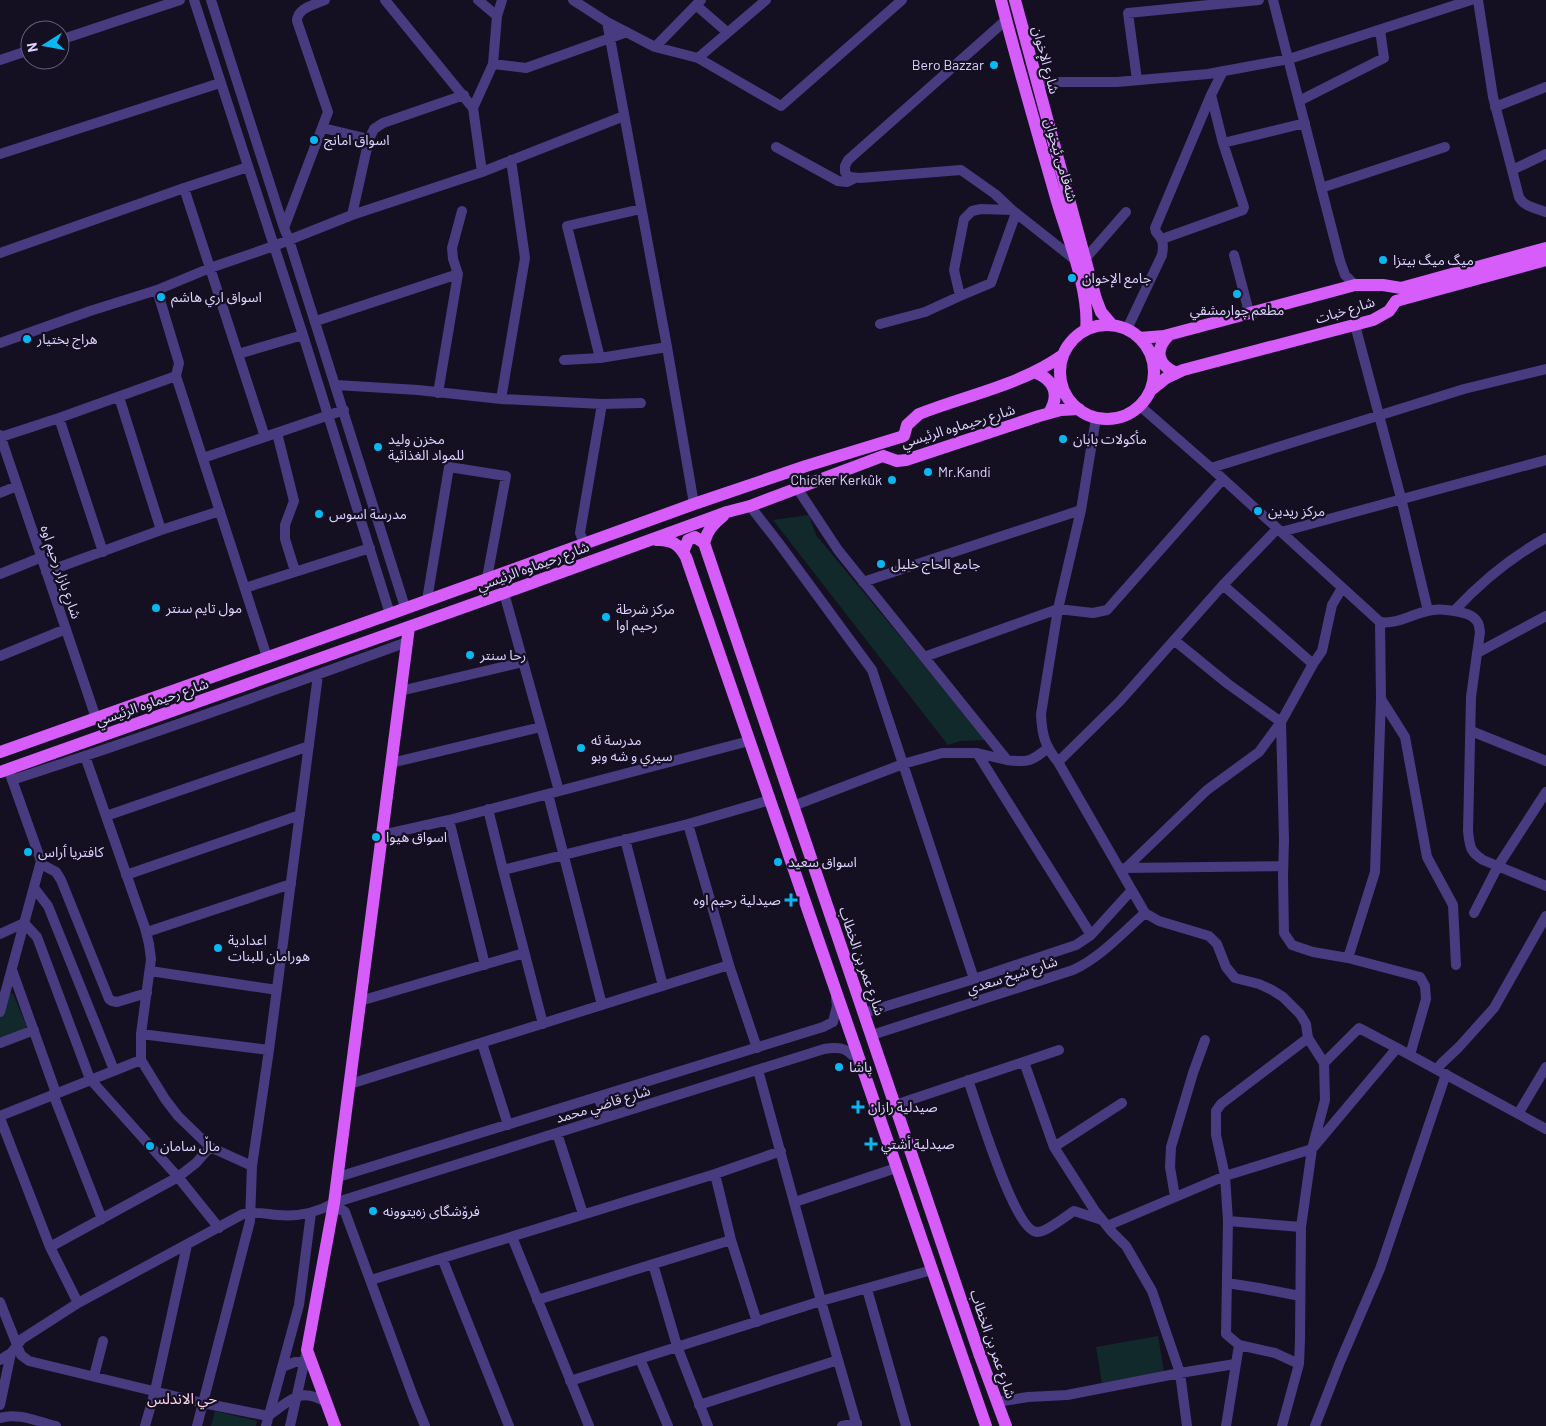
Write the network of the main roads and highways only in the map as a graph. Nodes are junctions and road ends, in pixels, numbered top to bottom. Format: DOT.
graph roads {
  1 [pos="1001,0"];
  2 [pos="1015,0"];
  3 [pos="1546,248"];
  4 [pos="1080,259"];
  5 [pos="1546,260"];
  6 [pos="1099,307"];
  7 [pos="1086,313"];
  8 [pos="1112,325"];
  9 [pos="1086,330"];
  10 [pos="1169,335"];
  11 [pos="1140,338"];
  12 [pos="1063,355"];
  13 [pos="1034,372"];
  14 [pos="1177,373"];
  15 [pos="1151,390"];
  16 [pos="1078,410"];
  17 [pos="1049,413"];
  18 [pos="727,512"];
  19 [pos="650,540"];
  20 [pos="704,543"];
  21 [pos="683,552"];
  22 [pos="535,561"];
  23 [pos="509,570"];
  24 [pos="541,580"];
  25 [pos="509,591"];
  26 [pos="409,627"];
  27 [pos="740,649"];
  28 [pos="720,657"];
  29 [pos="0,752"];
  30 [pos="7,774"];
  31 [pos="815,869"];
  32 [pos="796,875"];
  33 [pos="934,1218"];
  34 [pos="916,1224"];
  35 [pos="964,1304"];
  36 [pos="946,1311"];
  37 [pos="333,1424"];
  38 [pos="986,1426"];
  39 [pos="1006,1426"];
  1 -- 4 [label="main road, شەقامی ئیخوان"];
  2 -- 4 [label="main road, شارع الإخوان"];
  3 -- 10 [label="main road, شارع خبات"];
  4 -- 6 [label="main road, شارع الإخوان"];
  4 -- 7 [label="main road, شەقامی ئیخوان"];
  5 -- 14 [label="main road, شارع خبات"];
  6 -- 7 [label="main road"];
  6 -- 8 [label="main road, شارع الإخوان"];
  7 -- 9 [label="main road, شەقامی ئیخوان"];
  8 -- 9 [label="main road"];
  8 -- 11 [label="main road"];
  9 -- 12 [label="main road"];
  10 -- 11 [label="main road, شارع خبات"];
  10 -- 14 [label="main road"];
  11 -- 15 [label="main road"];
  12 -- 13 [label="main road, شارع رحيماوه الرئيسي"];
  12 -- 16 [label="main road"];
  13 -- 17 [label="main road"];
  13 -- 22 [label="main road, شارع رحيماوه الرئيسي"];
  14 -- 15 [label="main road, شارع خبات"];
  15 -- 16 [label="main road"];
  16 -- 17 [label="main road, شارع رحيماوه الرئيسي"];
  17 -- 18 [label="main road, شارع رحيماوه الرئيسي"];
  18 -- 19 [label="main road, شارع رحيماوه الرئيسي"];
  18 -- 20 [label="main road"];
  19 -- 21 [label="main road"];
  19 -- 24 [label="main road, شارع رحيماوه الرئيسي"];
  20 -- 21 [label="main road"];
  20 -- 27 [label="main road, شارع عمر بن الخطاب"];
  21 -- 28 [label="main road"];
  22 -- 23 [label="main road, شارع رحيماوه الرئيسي"];
  22 -- 24 [label="main road"];
  23 -- 25 [label="main road"];
  23 -- 29 [label="main road, شارع رحيماوه الرئيسي"];
  24 -- 25 [label="main road, شارع رحيماوه الرئيسي"];
  25 -- 26 [label="main road, شارع رحيماوه الرئيسي"];
  26 -- 30 [label="main road, شارع رحيماوه الرئيسي"];
  26 -- 37 [label="main road"];
  27 -- 28 [label="main road"];
  27 -- 31 [label="main road, شارع عمر بن الخطاب"];
  28 -- 32 [label="main road"];
  31 -- 32 [label="main road"];
  31 -- 33 [label="main road, شارع عمر بن الخطاب"];
  32 -- 34 [label="main road"];
  33 -- 34 [label="main road"];
  33 -- 35 [label="main road, شارع عمر بن الخطاب"];
  34 -- 36 [label="main road"];
  35 -- 36 [label="main road"];
  35 -- 39 [label="main road, شارع عمر بن الخطاب"];
  36 -- 38 [label="main road"];
}
